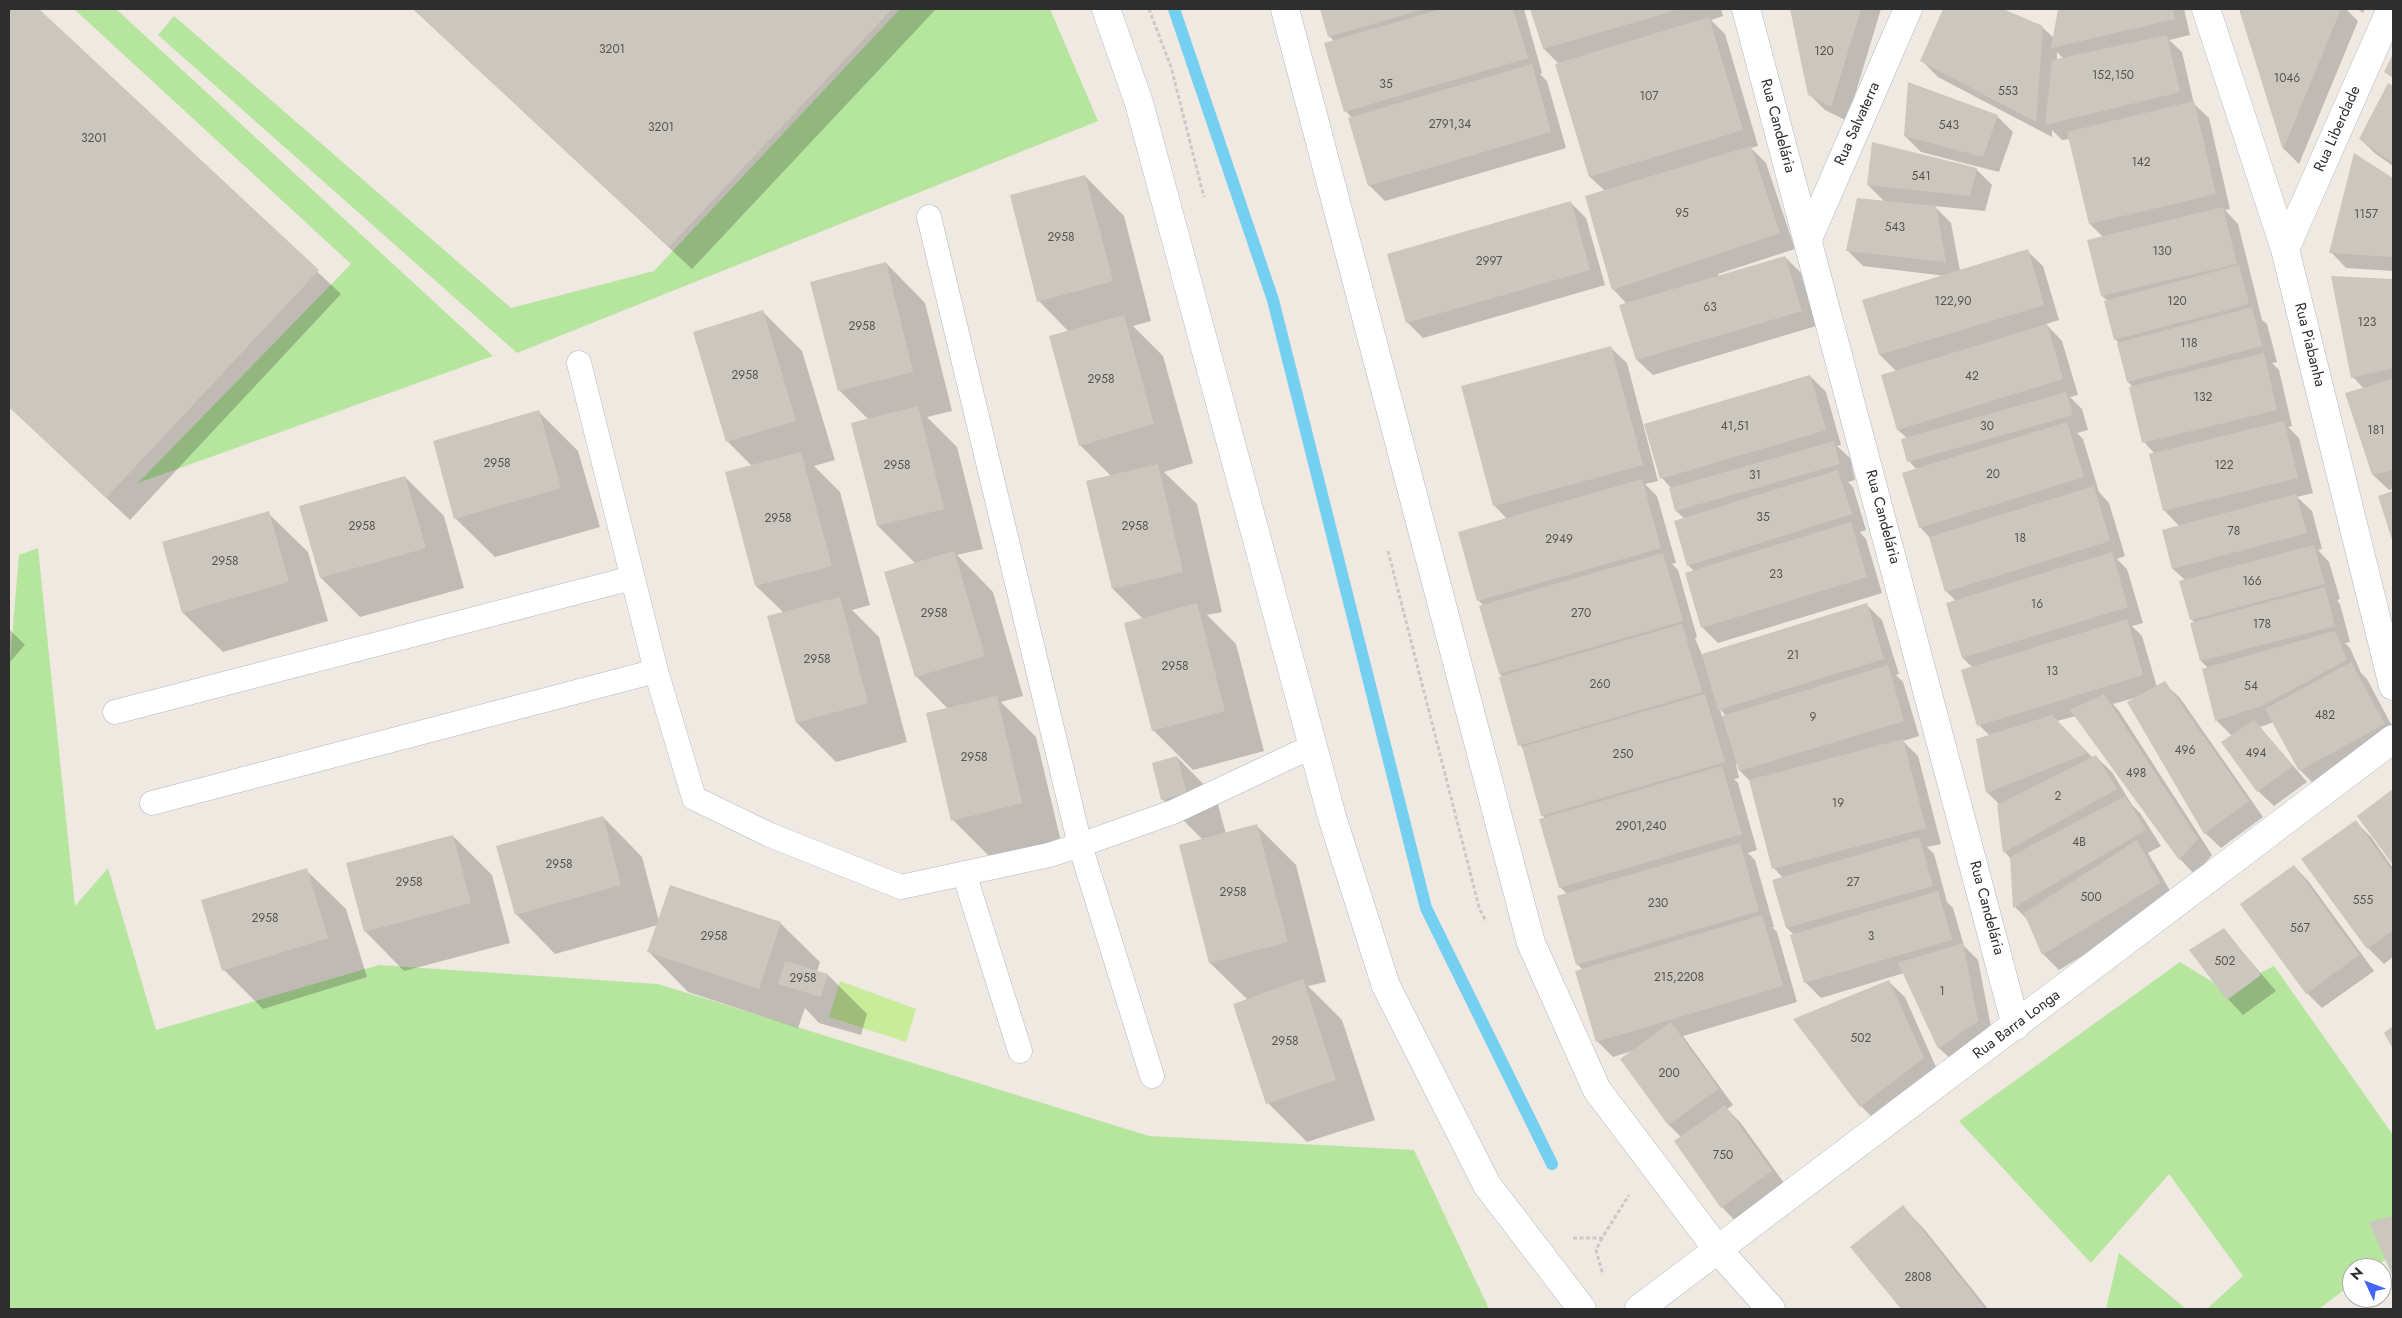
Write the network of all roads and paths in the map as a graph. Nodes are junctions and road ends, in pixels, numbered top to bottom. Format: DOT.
graph roads {
  1 [pos="1106,9"];
  2 [pos="1149,9"];
  3 [pos="1285,9"];
  4 [pos="1746,9"];
  5 [pos="1908,9"];
  6 [pos="2206,9"];
  7 [pos="2391,9"];
  8 [pos="1206,205"];
  9 [pos="929,217"];
  10 [pos="1808,239"];
  11 [pos="2285,249"];
  12 [pos="579,362"];
  13 [pos="632,578"];
  14 [pos="656,671"];
  15 [pos="2393,686"];
  16 [pos="115,712"];
  17 [pos="2393,740"];
  18 [pos="1312,746"];
  19 [pos="152,803"];
  20 [pos="1080,845"];
  21 [pos="964,873"];
  22 [pos="1480,906"];
  23 [pos="1487,924"];
  24 [pos="2016,1026"];
  25 [pos="1020,1051"];
  26 [pos="1152,1076"];
  27 [pos="1626,1189"];
  28 [pos="1566,1238"];
  29 [pos="1718,1250"];
  30 [pos="1582,1309"];
  31 [pos="1639,1309"];
  32 [pos="1771,1309"];
  1 -- 18 [label="street"];
  2 -- 8 [label="path"];
  3 -- 29 [label="street"];
  4 -- 10 [label="street, Rua Candelária"];
  5 -- 10 [label="street, Rua Salvaterra"];
  6 -- 11 [label="street, Rua Piabanha"];
  7 -- 11 [label="street, Rua Liberdade"];
  9 -- 20 [label="lane"];
  10 -- 24 [label="street, Rua Candelária"];
  11 -- 15 [label="street, Rua Piabanha"];
  12 -- 13 [label="lane"];
  13 -- 14 [label="lane"];
  13 -- 16 [label="lane"];
  14 -- 19 [label="lane"];
  14 -- 21 [label="lane"];
  17 -- 24 [label="street, Rua Barra Longa"];
  18 -- 20 [label="lane"];
  18 -- 30 [label="street"];
  20 -- 21 [label="lane"];
  20 -- 26 [label="lane"];
  21 -- 25 [label="lane"];
  22 -- 23 [label="path"];
  24 -- 29 [label="street, Rua Barra Longa"];
  27 -- 28 [label="path"];
  29 -- 31 [label="street, Rua Barra Longa"];
  29 -- 32 [label="street"];
}
